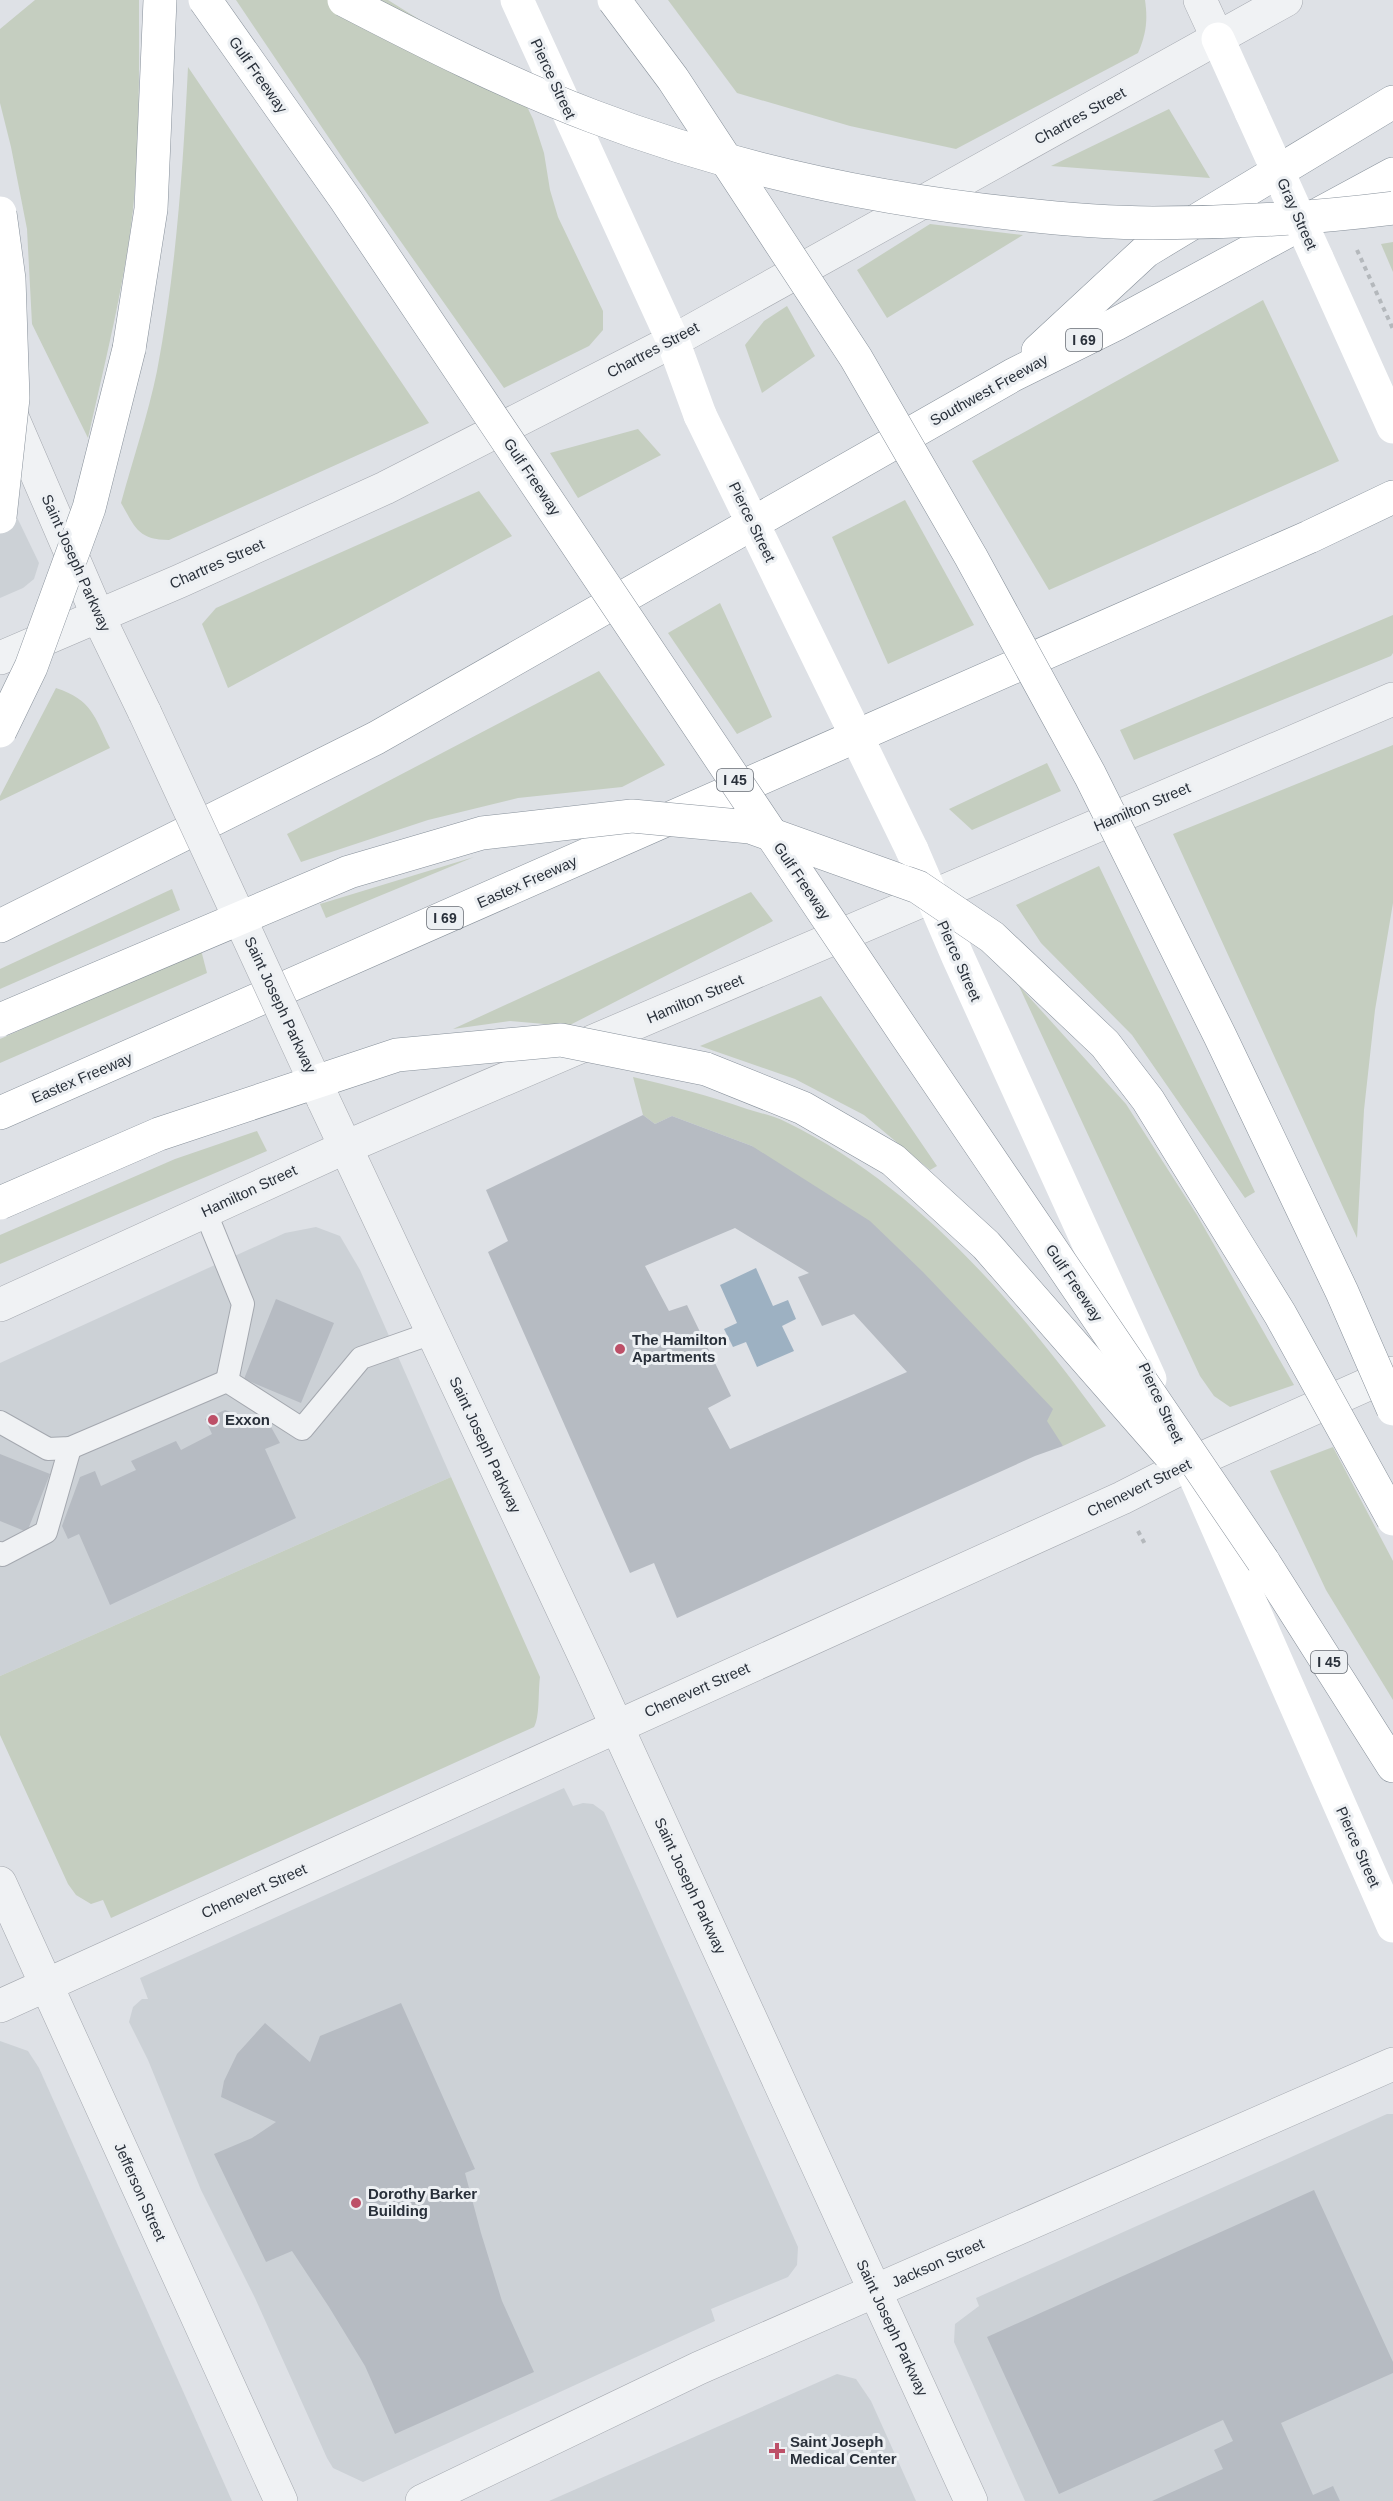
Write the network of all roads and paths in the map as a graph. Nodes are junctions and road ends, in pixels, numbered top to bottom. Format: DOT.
graph roads {
  1 [pos="160,0"];
  2 [pos="205,0"];
  3 [pos="344,0"];
  4 [pos="517,0"];
  5 [pos="614,0"];
  6 [pos="1200,0"];
  7 [pos="1286,0"];
  8 [pos="1218,39"];
  9 [pos="1393,102"];
  10 [pos="1393,174"];
  11 [pos="1393,208"];
  12 [pos="0,213"];
  13 [pos="673,341"];
  14 [pos="1013,375"];
  15 [pos="0,388"];
  16 [pos="1393,427"];
  17 [pos="1393,497"];
  18 [pos="1393,513"];
  19 [pos="0,517"];
  20 [pos="1309,537"];
  21 [pos="98,616"];
  22 [pos="0,658"];
  23 [pos="1393,699"];
  24 [pos="0,731"];
  25 [pos="931,898"];
  26 [pos="0,926"];
  27 [pos="0,1020"];
  28 [pos="0,1113"];
  29 [pos="346,1147"];
  30 [pos="0,1203"];
  31 [pos="205,1211"];
  32 [pos="0,1305"];
  33 [pos="432,1333"];
  34 [pos="1393,1373"];
  35 [pos="227,1381"];
  36 [pos="1393,1409"];
  37 [pos="0,1422"];
  38 [pos="70,1448"];
  39 [pos="1189,1464"];
  40 [pos="1393,1519"];
  41 [pos="0,1553"];
  42 [pos="1263,1561"];
  43 [pos="617,1726"];
  44 [pos="1393,1766"];
  45 [pos="0,1883"];
  46 [pos="1393,1926"];
  47 [pos="46,1984"];
  48 [pos="0,2006"];
  49 [pos="1393,2064"];
  50 [pos="875,2291"];
  51 [pos="281,2501"];
  52 [pos="422,2501"];
  53 [pos="971,2501"];
  1 -- 24 [label="main road, bridge"];
  2 -- 42 [label="main road, Gulf Freeway / I 45, bridge"];
  3 -- 11 [label="main road, bridge"];
  4 -- 13 [label="main road, Pierce Street"];
  5 -- 36 [label="main road, bridge"];
  6 -- 8 [label="street, Gray Street"];
  7 -- 8 [label="street, Chartres Street"];
  8 -- 13 [label="street, Chartres Street"];
  8 -- 16 [label="main road, Gray Street, bridge"];
  9 -- 14 [label="main road"];
  10 -- 14 [label="main road, Southwest Freeway / I 69"];
  12 -- 19 [label="main road, bridge"];
  13 -- 21 [label="street, Chartres Street"];
  13 -- 25 [label="main road, Pierce Street, bridge"];
  14 -- 26 [label="main road, Southwest Freeway / I 69"];
  15 -- 21 [label="street, Saint Joseph Parkway"];
  17 -- 20 [label="main road, I 69"];
  18 -- 20 [label="main road"];
  20 -- 28 [label="main road, Eastex Freeway / I 69"];
  21 -- 22 [label="street, Chartres Street"];
  21 -- 29 [label="street, Saint Joseph Parkway, bridge"];
  23 -- 25 [label="street, Hamilton Street"];
  25 -- 29 [label="street, Hamilton Street"];
  25 -- 39 [label="main road, Pierce Street"];
  27 -- 40 [label="main road, bridge"];
  29 -- 31 [label="street, Hamilton Street"];
  29 -- 33 [label="street, Saint Joseph Parkway"];
  30 -- 42 [label="main road, bridge"];
  31 -- 32 [label="street, Hamilton Street"];
  31 -- 35 [label="lane"];
  33 -- 35 [label="lane"];
  33 -- 43 [label="street, Saint Joseph Parkway"];
  34 -- 39 [label="street, Chenevert Street"];
  35 -- 38 [label="lane"];
  37 -- 38 [label="lane"];
  38 -- 41 [label="lane"];
  39 -- 43 [label="street, Chenevert Street"];
  39 -- 46 [label="main road, Pierce Street"];
  42 -- 44 [label="main road, Gulf Freeway / I 45"];
  43 -- 47 [label="street, Chenevert Street"];
  43 -- 50 [label="street, Saint Joseph Parkway"];
  45 -- 47 [label="street, Jefferson Street"];
  47 -- 48 [label="street, Chenevert Street"];
  47 -- 51 [label="street, Jefferson Street"];
  49 -- 50 [label="street, Jackson Street"];
  50 -- 52 [label="street, Jackson Street"];
  50 -- 53 [label="street, Saint Joseph Parkway"];
}
